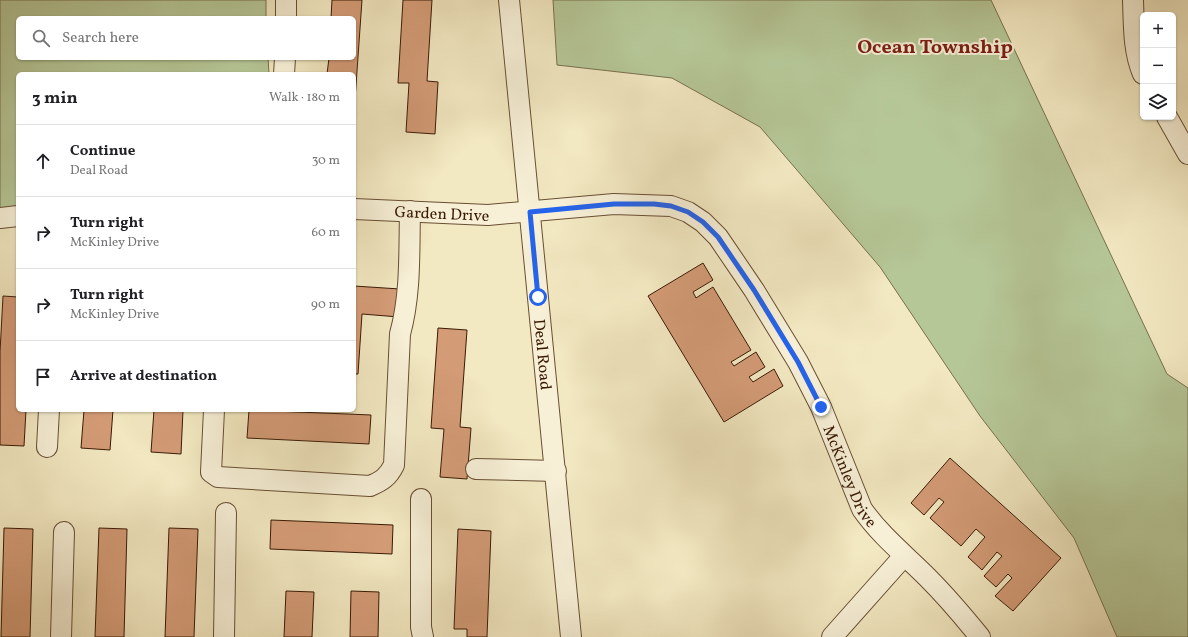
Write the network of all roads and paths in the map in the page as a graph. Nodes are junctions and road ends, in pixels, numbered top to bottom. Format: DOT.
graph roads {
  1 [pos="286,0"];
  2 [pos="509,0"];
  3 [pos="1133,0"];
  4 [pos="286,16"];
  5 [pos="285,60"];
  6 [pos="1140,66"];
  7 [pos="284,72"];
  8 [pos="1169,120"];
  9 [pos="1188,154"];
  10 [pos="356,209"];
  11 [pos="410,211"];
  12 [pos="530,212"];
  13 [pos="16,216"];
  14 [pos="0,218"];
  15 [pos="49,412"];
  16 [pos="214,412"];
  17 [pos="47,446"];
  18 [pos="476,469"];
  19 [pos="556,471"];
  20 [pos="421,499"];
  21 [pos="226,513"];
  22 [pos="64,532"];
  23 [pos="904,556"];
  24 [pos="61,637"];
  25 [pos="224,637"];
  26 [pos="423,637"];
  27 [pos="571,637"];
  28 [pos="832,637"];
  29 [pos="980,637"];
  1 -- 4 [label="street"];
  2 -- 12 [label="street, Deal Road"];
  3 -- 6 [label="street"];
  5 -- 7 [label="street"];
  8 -- 9 [label="street"];
  10 -- 11 [label="street, Garden Drive"];
  11 -- 12 [label="street, Garden Drive"];
  11 -- 16 [label="street"];
  12 -- 19 [label="street, Deal Road"];
  12 -- 23 [label="street, McKinley Drive"];
  13 -- 14 [label="street"];
  15 -- 17 [label="street"];
  18 -- 19 [label="street"];
  19 -- 27 [label="street, Deal Road"];
  20 -- 26 [label="street"];
  21 -- 25 [label="street"];
  22 -- 24 [label="street"];
  23 -- 28 [label="street"];
  23 -- 29 [label="street, McKinley Drive"];
}
